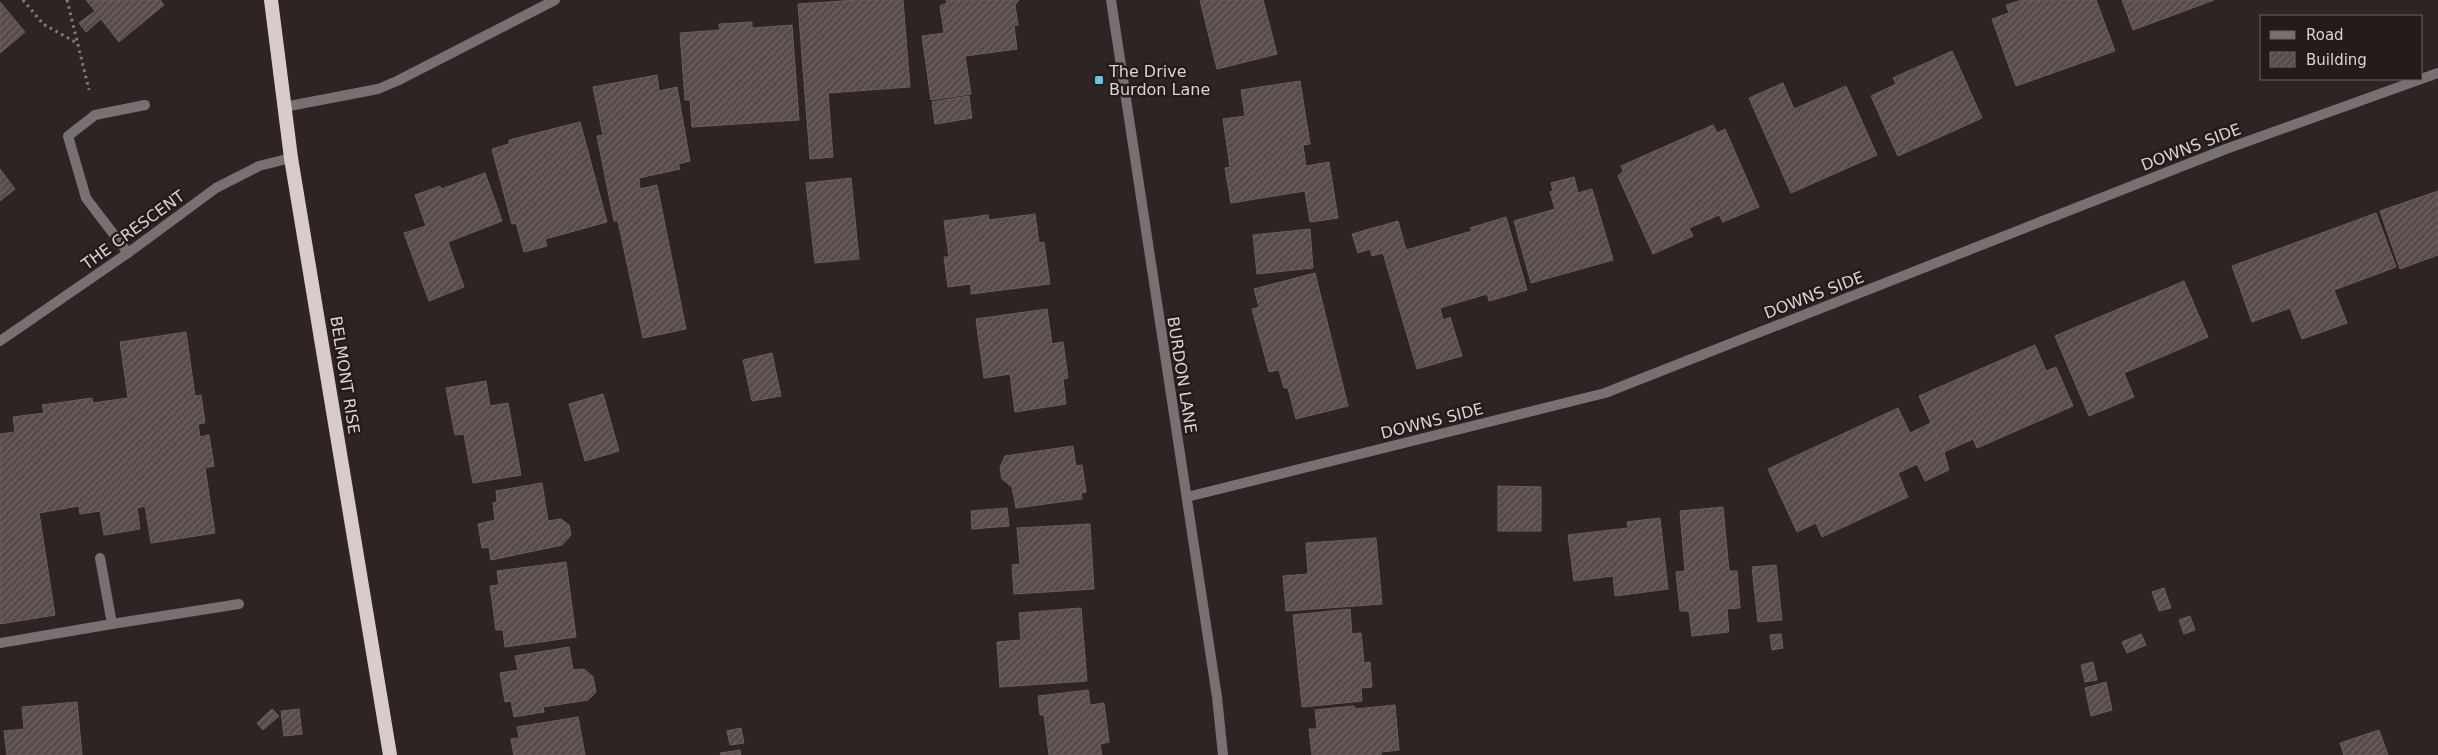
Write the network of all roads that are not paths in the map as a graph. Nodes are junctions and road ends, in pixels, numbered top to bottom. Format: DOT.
graph roads {
  1 [pos="271,0"];
  2 [pos="556,0"];
  3 [pos="1111,0"];
  4 [pos="2438,73"];
  5 [pos="2423,78"];
  6 [pos="2418,80"];
  7 [pos="145,105"];
  8 [pos="284,107"];
  9 [pos="291,158"];
  10 [pos="128,253"];
  11 [pos="0,341"];
  12 [pos="1186,497"];
  13 [pos="100,558"];
  14 [pos="239,604"];
  15 [pos="112,624"];
  16 [pos="0,644"];
  17 [pos="390,755"];
  18 [pos="1224,755"];
  1 -- 8 [label="highway, BELMONT RISE"];
  2 -- 8 [label="street"];
  3 -- 12 [label="street, BURDON LANE"];
  4 -- 5 [label="street, DOWNS SIDE"];
  6 -- 12 [label="street, DOWNS SIDE"];
  7 -- 10 [label="street"];
  8 -- 9 [label="highway, BELMONT RISE"];
  9 -- 10 [label="street, THE CRESCENT"];
  9 -- 17 [label="highway, BELMONT RISE"];
  10 -- 11 [label="street, THE CRESCENT"];
  12 -- 18 [label="street, BURDON LANE"];
  13 -- 15 [label="street"];
  14 -- 15 [label="street"];
  15 -- 16 [label="street"];
}
